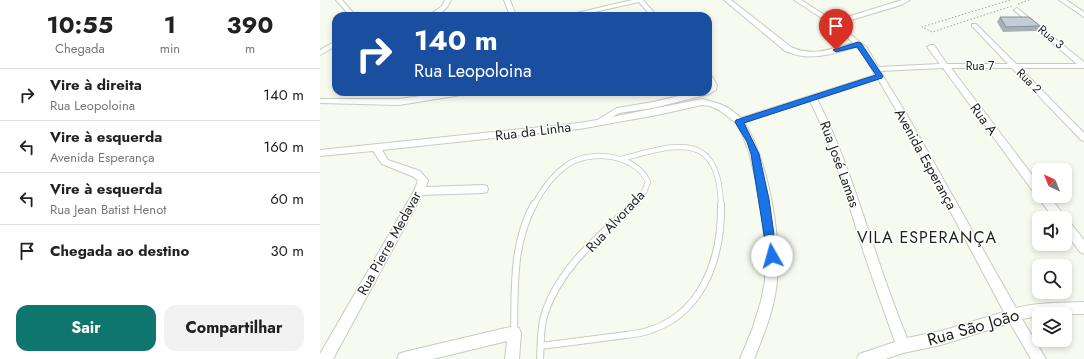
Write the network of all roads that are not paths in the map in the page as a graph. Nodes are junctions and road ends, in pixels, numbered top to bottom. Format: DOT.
graph roads {
  1 [pos="339,0"];
  2 [pos="448,0"];
  3 [pos="507,0"];
  4 [pos="640,0"];
  5 [pos="727,0"];
  6 [pos="797,0"];
  7 [pos="908,0"];
  8 [pos="1062,0"];
  9 [pos="1017,10"];
  10 [pos="350,12"];
  11 [pos="437,12"];
  12 [pos="512,12"];
  13 [pos="585,12"];
  14 [pos="650,12"];
  15 [pos="1084,15"];
  16 [pos="833,24"];
  17 [pos="974,25"];
  18 [pos="858,44"];
  19 [pos="332,45"];
  20 [pos="930,47"];
  21 [pos="320,52"];
  22 [pos="945,66"];
  23 [pos="1014,66"];
  24 [pos="1084,66"];
  25 [pos="878,73"];
  26 [pos="338,96"];
  27 [pos="402,96"];
  28 [pos="440,96"];
  29 [pos="692,96"];
  30 [pos="812,98"];
  31 [pos="334,100"];
  32 [pos="320,101"];
  33 [pos="399,102"];
  34 [pos="739,122"];
  35 [pos="596,123"];
  36 [pos="1084,138"];
  37 [pos="376,148"];
  38 [pos="320,153"];
  39 [pos="620,159"];
  40 [pos="1032,181"];
  41 [pos="483,189"];
  42 [pos="419,191"];
  43 [pos="1048,203"];
  44 [pos="1055,211"];
  45 [pos="1072,233"];
  46 [pos="1084,249"];
  47 [pos="1084,308"];
  48 [pos="1013,316"];
  49 [pos="514,333"];
  50 [pos="541,346"];
  51 [pos="903,346"];
  52 [pos="325,359"];
  53 [pos="404,359"];
  54 [pos="512,359"];
  55 [pos="540,359"];
  56 [pos="747,359"];
  57 [pos="864,359"];
  58 [pos="1039,359"];
  1 -- 10 [label="street"];
  2 -- 11 [label="street"];
  3 -- 12 [label="street"];
  4 -- 13 [label="street"];
  4 -- 14 [label="street"];
  5 -- 18 [label="street"];
  6 -- 16 [label="street, Avenida Esperança"];
  7 -- 16 [label="street"];
  8 -- 15 [label="street"];
  9 -- 24 [label="street, Rua 3"];
  16 -- 18 [label="street, Avenida Esperança"];
  17 -- 23 [label="street, Rua 2"];
  18 -- 25 [label="street, Avenida Esperança"];
  19 -- 21 [label="street"];
  20 -- 22 [label="street, Rua A"];
  22 -- 23 [label="street, Rua 7"];
  22 -- 25 [label="street, Rua 7"];
  22 -- 40 [label="street, Rua A"];
  23 -- 24 [label="street, Rua 7"];
  23 -- 36 [label="street, Rua 2"];
  25 -- 30 [label="street, Rua 7"];
  25 -- 48 [label="street, Avenida Esperança"];
  26 -- 31 [label="street"];
  27 -- 33 [label="street"];
  28 -- 33 [label="street"];
  29 -- 35 [label="street"];
  30 -- 34 [label="street, Rua 7"];
  30 -- 51 [label="street, Rua José Lamas"];
  31 -- 32 [label="street"];
  31 -- 33 [label="street"];
  34 -- 35 [label="street, Rua da Linha"];
  34 -- 56 [label="street"];
  35 -- 37 [label="street, Rua da Linha"];
  37 -- 38 [label="street, Rua da Linha"];
  37 -- 42 [label="street, Rua Pierre Medavar"];
  39 -- 49 [label="lane, Rua Alvorada"];
  39 -- 50 [label="lane, Rua Alvorada"];
  39 -- 50 [label="lane"];
  41 -- 42 [label="street"];
  42 -- 52 [label="street, Rua Pierre Medavar"];
  43 -- 44 [label="street"];
  45 -- 46 [label="street"];
  47 -- 48 [label="street, Rua São João"];
  48 -- 51 [label="street, Rua São João"];
  48 -- 58 [label="street, Avenida Esperança"];
  49 -- 53 [label="street"];
  49 -- 54 [label="street, Rua Alvorada"];
  50 -- 55 [label="lane, Rua Alvorada"];
  51 -- 57 [label="street, Rua São João"];
}
